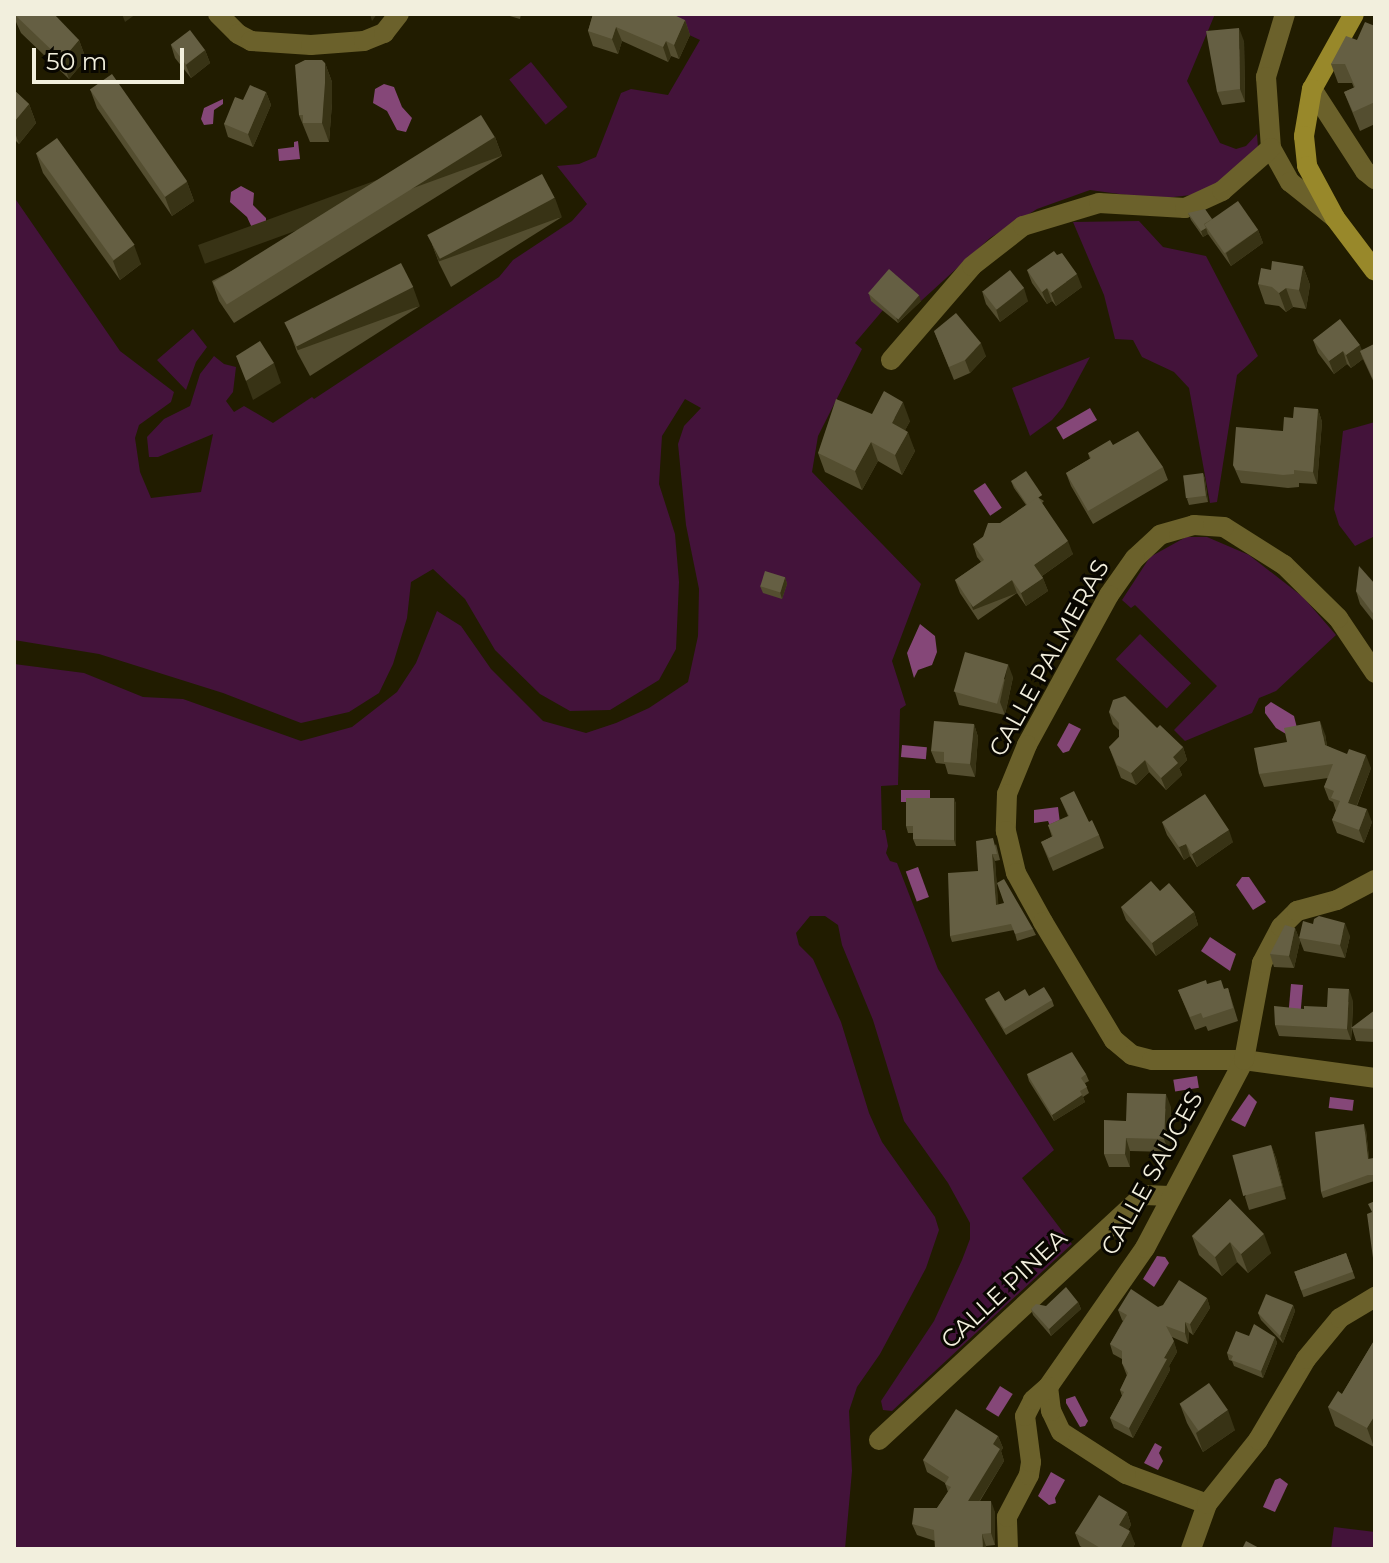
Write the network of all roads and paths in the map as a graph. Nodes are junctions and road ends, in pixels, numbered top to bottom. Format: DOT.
graph roads {
  1 [pos="218,14"];
  2 [pos="399,14"];
  3 [pos="1285,14"];
  4 [pos="1354,14"];
  5 [pos="1312,89"];
  6 [pos="1271,148"];
  7 [pos="1375,179"];
  8 [pos="1335,218"];
  9 [pos="1375,271"];
  10 [pos="891,360"];
  11 [pos="1375,673"];
  12 [pos="1375,880"];
  13 [pos="1244,1060"];
  14 [pos="1375,1078"];
  15 [pos="1170,1196"];
  16 [pos="1375,1297"];
  17 [pos="1048,1387"];
  18 [pos="879,1440"];
  19 [pos="1207,1504"];
  20 [pos="1008,1549"];
  21 [pos="1191,1549"];
  1 -- 2 [label="street"];
  3 -- 6 [label="street"];
  4 -- 5 [label="street"];
  5 -- 7 [label="street"];
  5 -- 8 [label="street"];
  6 -- 8 [label="street"];
  6 -- 10 [label="street"];
  8 -- 9 [label="street"];
  11 -- 13 [label="street, CALLE PALMERAS"];
  12 -- 13 [label="street, CALLE SAUCES"];
  13 -- 14 [label="street, CALLE PALMERAS"];
  13 -- 15 [label="street, CALLE SAUCES"];
  15 -- 17 [label="street, CALLE SAUCES"];
  15 -- 18 [label="street, CALLE PINEA"];
  16 -- 19 [label="street"];
  17 -- 19 [label="street"];
  17 -- 20 [label="street, CALLE SAUCES"];
  19 -- 21 [label="street"];
}
